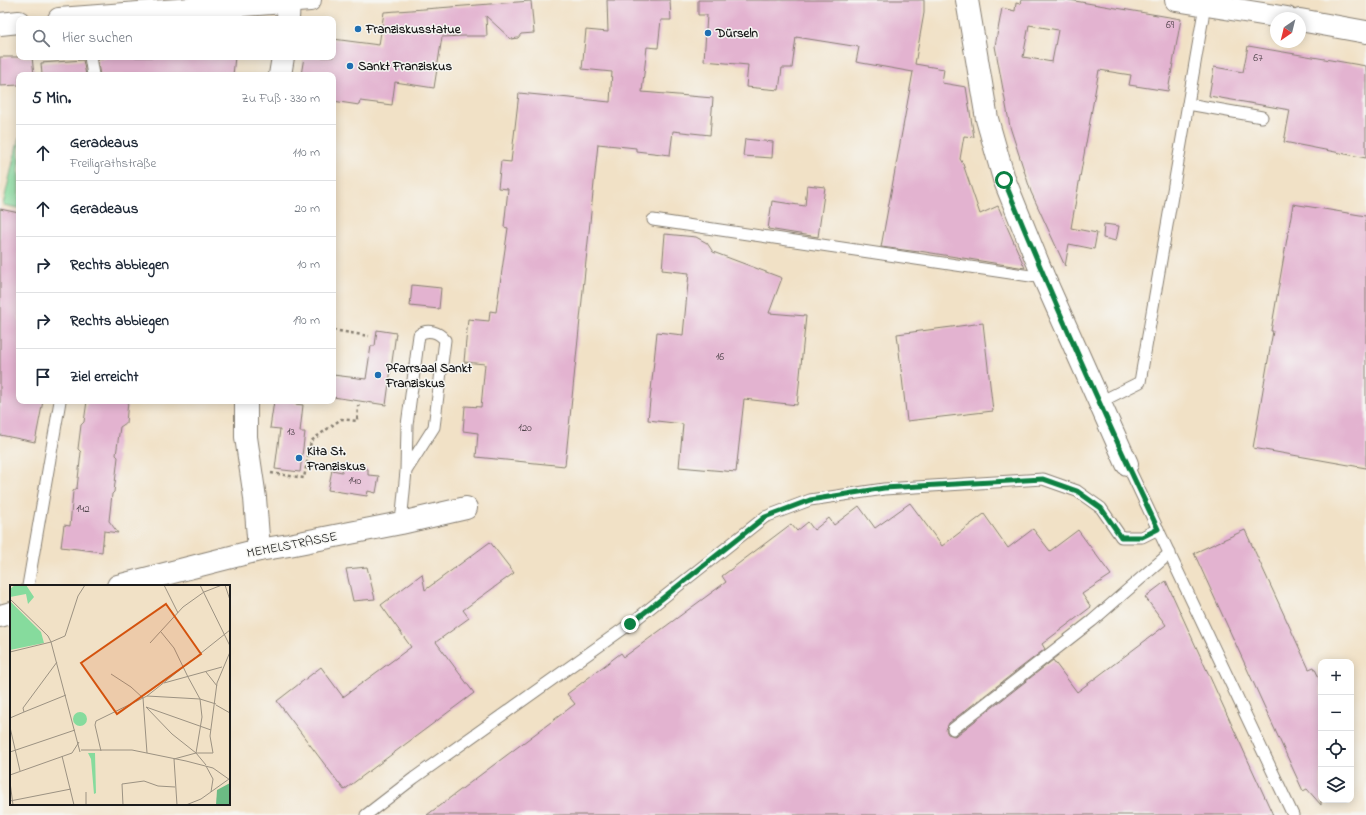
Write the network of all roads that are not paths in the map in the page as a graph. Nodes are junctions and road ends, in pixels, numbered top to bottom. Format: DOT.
graph roads {
  1 [pos="967,0"];
  2 [pos="1176,0"];
  3 [pos="294,5"];
  4 [pos="1205,5"];
  5 [pos="1270,15"];
  6 [pos="117,16"];
  7 [pos="1306,21"];
  8 [pos="16,22"];
  9 [pos="0,24"];
  10 [pos="1366,32"];
  11 [pos="90,60"];
  12 [pos="282,60"];
  13 [pos="92,72"];
  14 [pos="280,72"];
  15 [pos="1188,104"];
  16 [pos="1262,116"];
  17 [pos="653,220"];
  18 [pos="1044,278"];
  19 [pos="1100,402"];
  20 [pos="59,404"];
  21 [pos="246,404"];
  22 [pos="1127,464"];
  23 [pos="406,471"];
  24 [pos="466,508"];
  25 [pos="401,523"];
  26 [pos="1158,529"];
  27 [pos="259,550"];
  28 [pos="1170,553"];
  29 [pos="28,585"];
  30 [pos="122,585"];
  31 [pos="10,613"];
  32 [pos="0,616"];
  33 [pos="953,729"];
  34 [pos="366,815"];
  35 [pos="1293,815"];
  1 -- 18 [label="street"];
  2 -- 4 [label="street"];
  3 -- 6 [label="street"];
  4 -- 5 [label="street"];
  4 -- 15 [label="lane"];
  7 -- 10 [label="street"];
  8 -- 9 [label="street"];
  11 -- 13 [label="lane"];
  12 -- 14 [label="street"];
  15 -- 16 [label="lane"];
  15 -- 19 [label="lane"];
  17 -- 18 [label="lane"];
  18 -- 19 [label="street"];
  19 -- 22 [label="street"];
  20 -- 29 [label="lane"];
  21 -- 27 [label="street"];
  22 -- 26 [label="lane"];
  23 -- 23 [label="lane"];
  23 -- 25 [label="lane"];
  24 -- 25 [label="street, MEMELSTRASSE"];
  25 -- 27 [label="street, MEMELSTRASSE"];
  26 -- 28 [label="lane"];
  26 -- 34 [label="lane"];
  27 -- 30 [label="street, MEMELSTRASSE"];
  28 -- 33 [label="lane"];
  28 -- 35 [label="lane"];
  31 -- 32 [label="street"];
}
